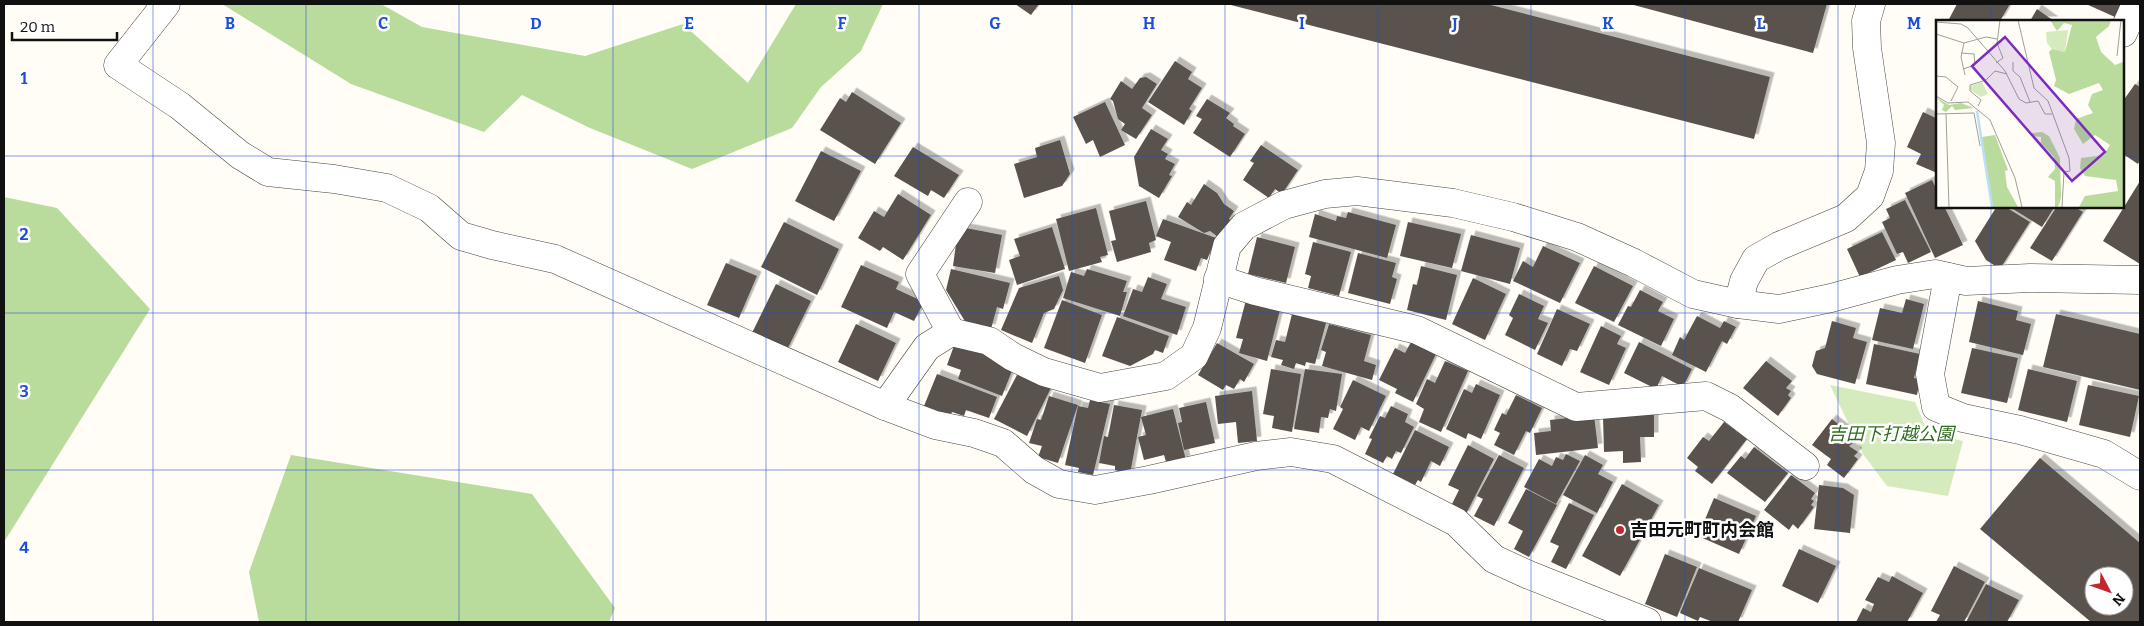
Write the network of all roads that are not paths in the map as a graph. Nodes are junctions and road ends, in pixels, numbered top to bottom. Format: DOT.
graph roads {
  1 [pos="166,4"];
  2 [pos="1871,4"];
  3 [pos="2136,4"];
  4 [pos="2124,33"];
  5 [pos="2124,36"];
  6 [pos="2140,49"];
  7 [pos="968,202"];
  8 [pos="1948,277"];
  9 [pos="1218,280"];
  10 [pos="2140,280"];
  11 [pos="1738,304"];
  12 [pos="951,332"];
  13 [pos="885,406"];
  14 [pos="1805,466"];
  15 [pos="2140,476"];
  16 [pos="1647,622"];
  1 -- 13 [label="street"];
  2 -- 11 [label="street"];
  3 -- 4 [label="street"];
  5 -- 6 [label="street"];
  7 -- 12 [label="street"];
  8 -- 10 [label="street"];
  8 -- 11 [label="street"];
  8 -- 15 [label="street"];
  9 -- 11 [label="street"];
  9 -- 12 [label="street"];
  9 -- 14 [label="street"];
  12 -- 13 [label="street"];
  13 -- 16 [label="street"];
}
